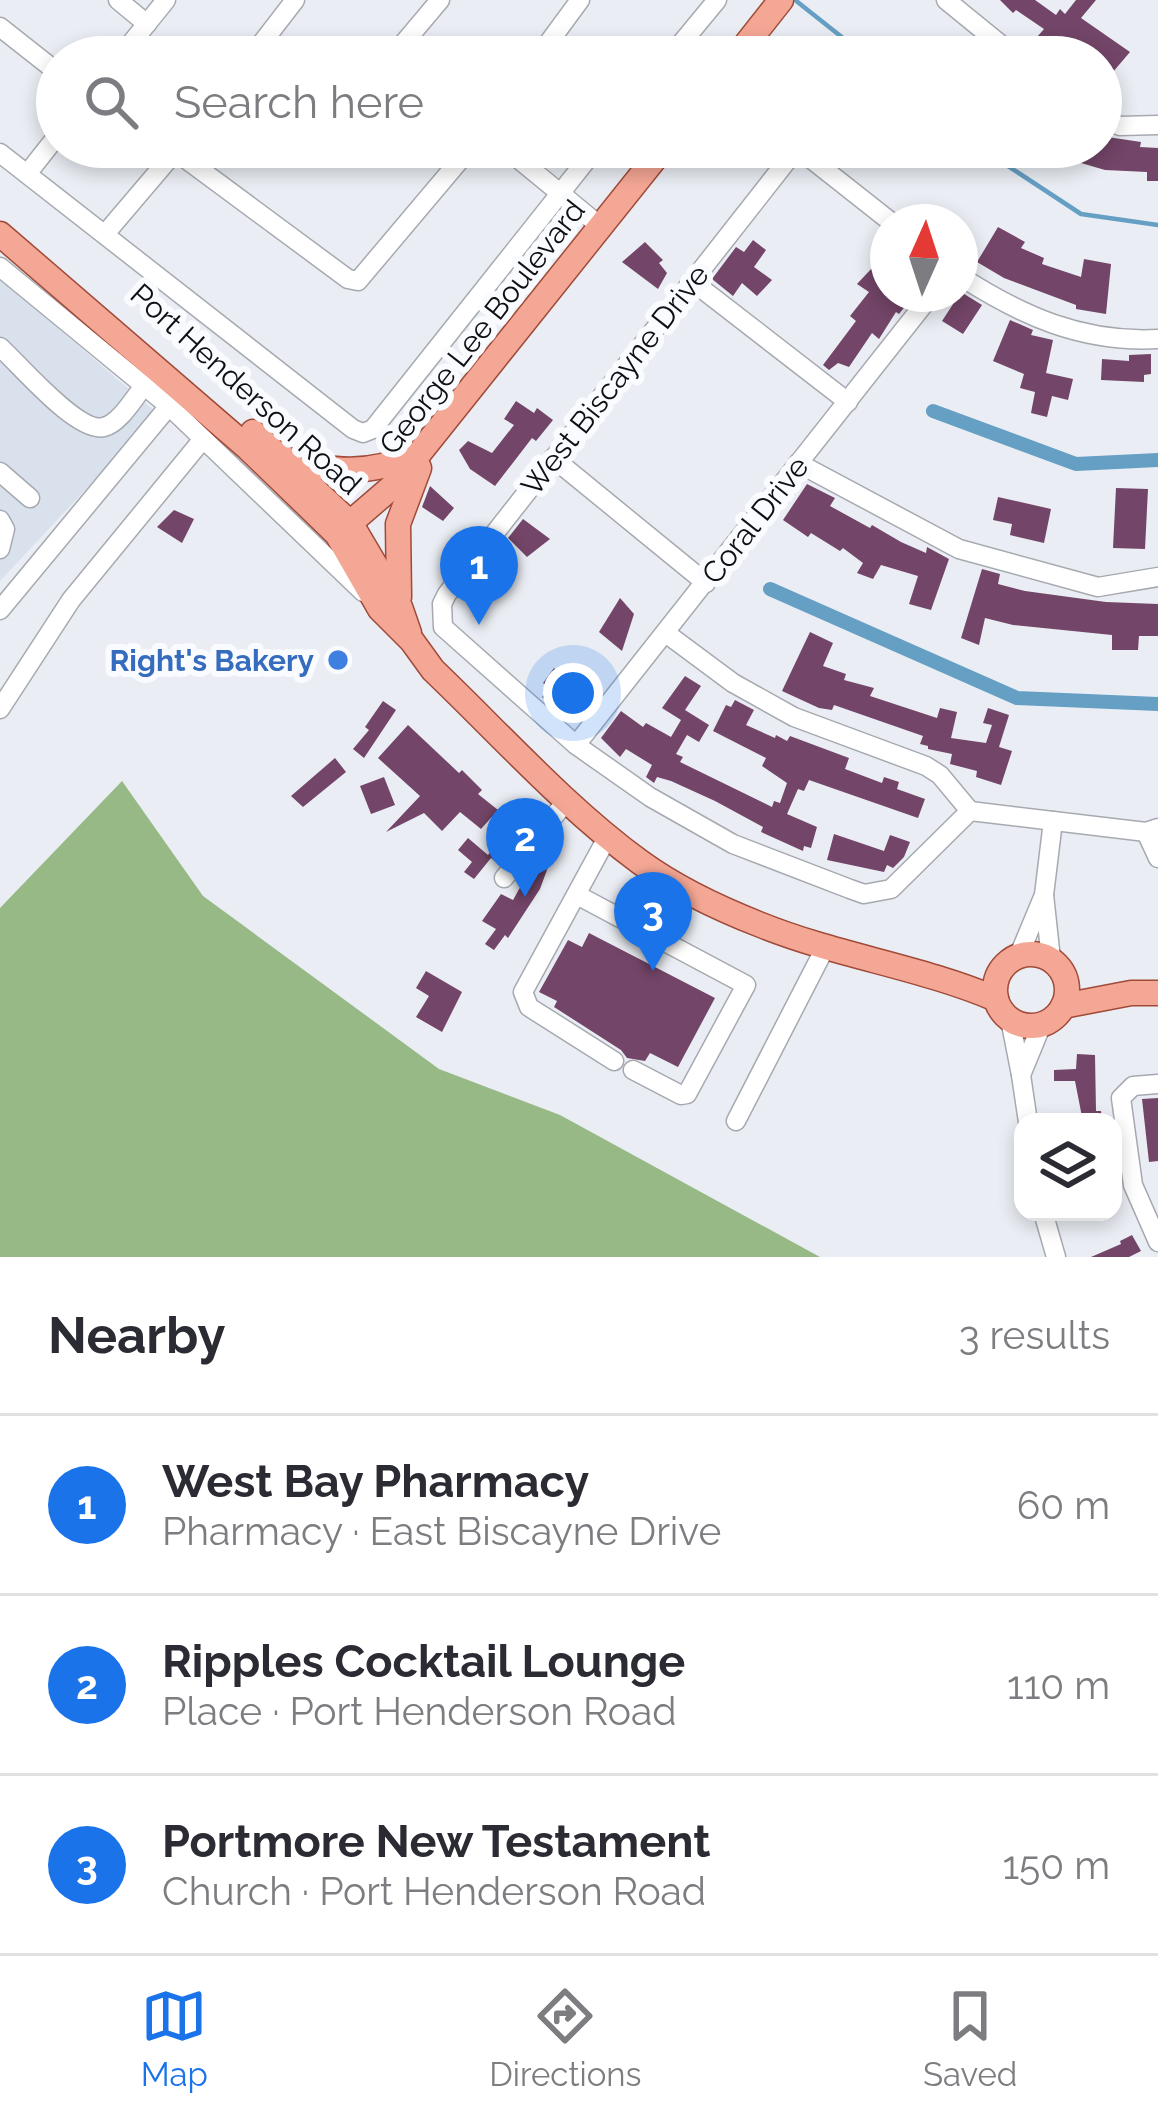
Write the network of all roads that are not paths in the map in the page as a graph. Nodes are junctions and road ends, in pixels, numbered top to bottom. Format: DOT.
graph roads {
  1 [pos="118,0"];
  2 [pos="166,0"];
  3 [pos="296,0"];
  4 [pos="440,0"];
  5 [pos="580,0"];
  6 [pos="717,0"];
  7 [pos="946,0"];
  8 [pos="778,4"];
  9 [pos="147,24"];
  10 [pos="0,27"];
  11 [pos="137,36"];
  12 [pos="267,36"];
  13 [pos="410,36"];
  14 [pos="553,36"];
  15 [pos="687,36"];
  16 [pos="753,36"];
  17 [pos="990,36"];
  18 [pos="36,55"];
  19 [pos="1158,125"];
  20 [pos="1122,126"];
  21 [pos="0,153"];
  22 [pos="36,163"];
  23 [pos="161,168"];
  24 [pos="202,168"];
  25 [pos="454,168"];
  26 [pos="530,168"];
  27 [pos="580,168"];
  28 [pos="647,168"];
  29 [pos="780,168"];
  30 [pos="823,168"];
  31 [pos="27,174"];
  32 [pos="560,193"];
  33 [pos="870,205"];
  34 [pos="0,213"];
  35 [pos="600,226"];
  36 [pos="0,234"];
  37 [pos="105,234"];
  38 [pos="0,267"];
  39 [pos="693,282"];
  40 [pos="978,288"];
  41 [pos="918,312"];
  42 [pos="1158,340"];
  43 [pos="0,347"];
  44 [pos="144,386"];
  45 [pos="848,402"];
  46 [pos="169,406"];
  47 [pos="203,439"];
  48 [pos="427,445"];
  49 [pos="283,458"];
  50 [pos="553,458"];
  51 [pos="798,463"];
  52 [pos="0,472"];
  53 [pos="30,498"];
  54 [pos="0,520"];
  55 [pos="334,534"];
  56 [pos="0,549"];
  57 [pos="1158,577"];
  58 [pos="706,583"];
  59 [pos="390,608"];
  60 [pos="0,610"];
  61 [pos="667,634"];
  62 [pos="0,709"];
  63 [pos="576,745"];
  64 [pos="568,799"];
  65 [pos="970,811"];
  66 [pos="1053,821"];
  67 [pos="1152,830"];
  68 [pos="608,836"];
  69 [pos="1158,858"];
  70 [pos="504,878"];
  71 [pos="577,895"];
  72 [pos="1044,895"];
  73 [pos="824,948"];
  74 [pos="1019,955"];
  75 [pos="1051,959"];
  76 [pos="999,972"];
  77 [pos="951,980"];
  78 [pos="1066,980"];
  79 [pos="1130,993"];
  80 [pos="1158,993"];
  81 [pos="1063,1006"];
  82 [pos="1003,1009"];
  83 [pos="1042,1024"];
  84 [pos="1021,1076"];
  85 [pos="1158,1084"];
  86 [pos="1027,1113"];
  87 [pos="736,1121"];
  88 [pos="1046,1221"];
  89 [pos="1158,1242"];
  90 [pos="1056,1257"];
  1 -- 9 [label="street"];
  2 -- 9 [label="street"];
  3 -- 12 [label="street"];
  4 -- 13 [label="street"];
  5 -- 14 [label="street"];
  6 -- 15 [label="street"];
  7 -- 17 [label="street"];
  8 -- 16 [label="main road"];
  9 -- 11 [label="street"];
  10 -- 18 [label="street"];
  19 -- 20 [label="street"];
  21 -- 31 [label="street"];
  22 -- 31 [label="street"];
  23 -- 37 [label="street"];
  24 -- 25 [label="street"];
  26 -- 32 [label="street"];
  27 -- 32 [label="street"];
  28 -- 35 [label="main road, George Lee Boulevard"];
  29 -- 39 [label="street, West Biscayne Drive"];
  30 -- 33 [label="street"];
  31 -- 37 [label="street"];
  32 -- 35 [label="street"];
  32 -- 37 [label="street"];
  34 -- 49 [label="main road, Port Henderson Road"];
  35 -- 48 [label="main road, George Lee Boulevard"];
  36 -- 55 [label="main road, Port Henderson Road"];
  38 -- 44 [label="street"];
  39 -- 45 [label="street"];
  39 -- 50 [label="street, West Biscayne Drive"];
  40 -- 42 [label="street"];
  41 -- 45 [label="street, Coral Drive"];
  43 -- 44 [label="street"];
  44 -- 46 [label="street"];
  45 -- 51 [label="street, Coral Drive"];
  46 -- 47 [label="street"];
  46 -- 60 [label="street"];
  47 -- 55 [label="street"];
  47 -- 62 [label="street"];
  48 -- 49 [label="main road"];
  48 -- 55 [label="main road, George Lee Boulevard"];
  48 -- 59 [label="main road"];
  49 -- 55 [label="main road, Port Henderson Road"];
  50 -- 58 [label="street"];
  50 -- 63 [label="street, West Biscayne Drive"];
  51 -- 57 [label="street"];
  51 -- 58 [label="street, Coral Drive"];
  52 -- 53 [label="street"];
  54 -- 56 [label="street"];
  55 -- 59 [label="main road, Port Henderson Road"];
  55 -- 59 [label="street"];
  58 -- 61 [label="street, Coral Drive"];
  59 -- 64 [label="main road, Port Henderson Road"];
  61 -- 63 [label="street, Coral Drive"];
  61 -- 65 [label="street"];
  63 -- 65 [label="street"];
  64 -- 68 [label="main road, Port Henderson Road"];
  64 -- 70 [label="street"];
  65 -- 66 [label="street"];
  66 -- 67 [label="street"];
  66 -- 72 [label="street"];
  67 -- 69 [label="street"];
  68 -- 71 [label="street"];
  68 -- 73 [label="main road, Port Henderson Road"];
  71 -- 71 [label="street"];
  72 -- 74 [label="street"];
  72 -- 75 [label="street"];
  73 -- 77 [label="main road, Port Henderson Road"];
  73 -- 87 [label="street"];
  74 -- 75 [label="main road"];
  74 -- 76 [label="main road"];
  75 -- 78 [label="main road"];
  76 -- 77 [label="main road, Port Henderson Road"];
  76 -- 82 [label="main road"];
  77 -- 82 [label="main road, Port Henderson Road"];
  78 -- 79 [label="main road"];
  78 -- 81 [label="main road"];
  79 -- 80 [label="main road"];
  79 -- 81 [label="main road"];
  81 -- 83 [label="main road"];
  82 -- 83 [label="main road"];
  82 -- 84 [label="street"];
  83 -- 84 [label="street"];
  84 -- 86 [label="street"];
  85 -- 89 [label="street"];
  88 -- 90 [label="street"];
}
